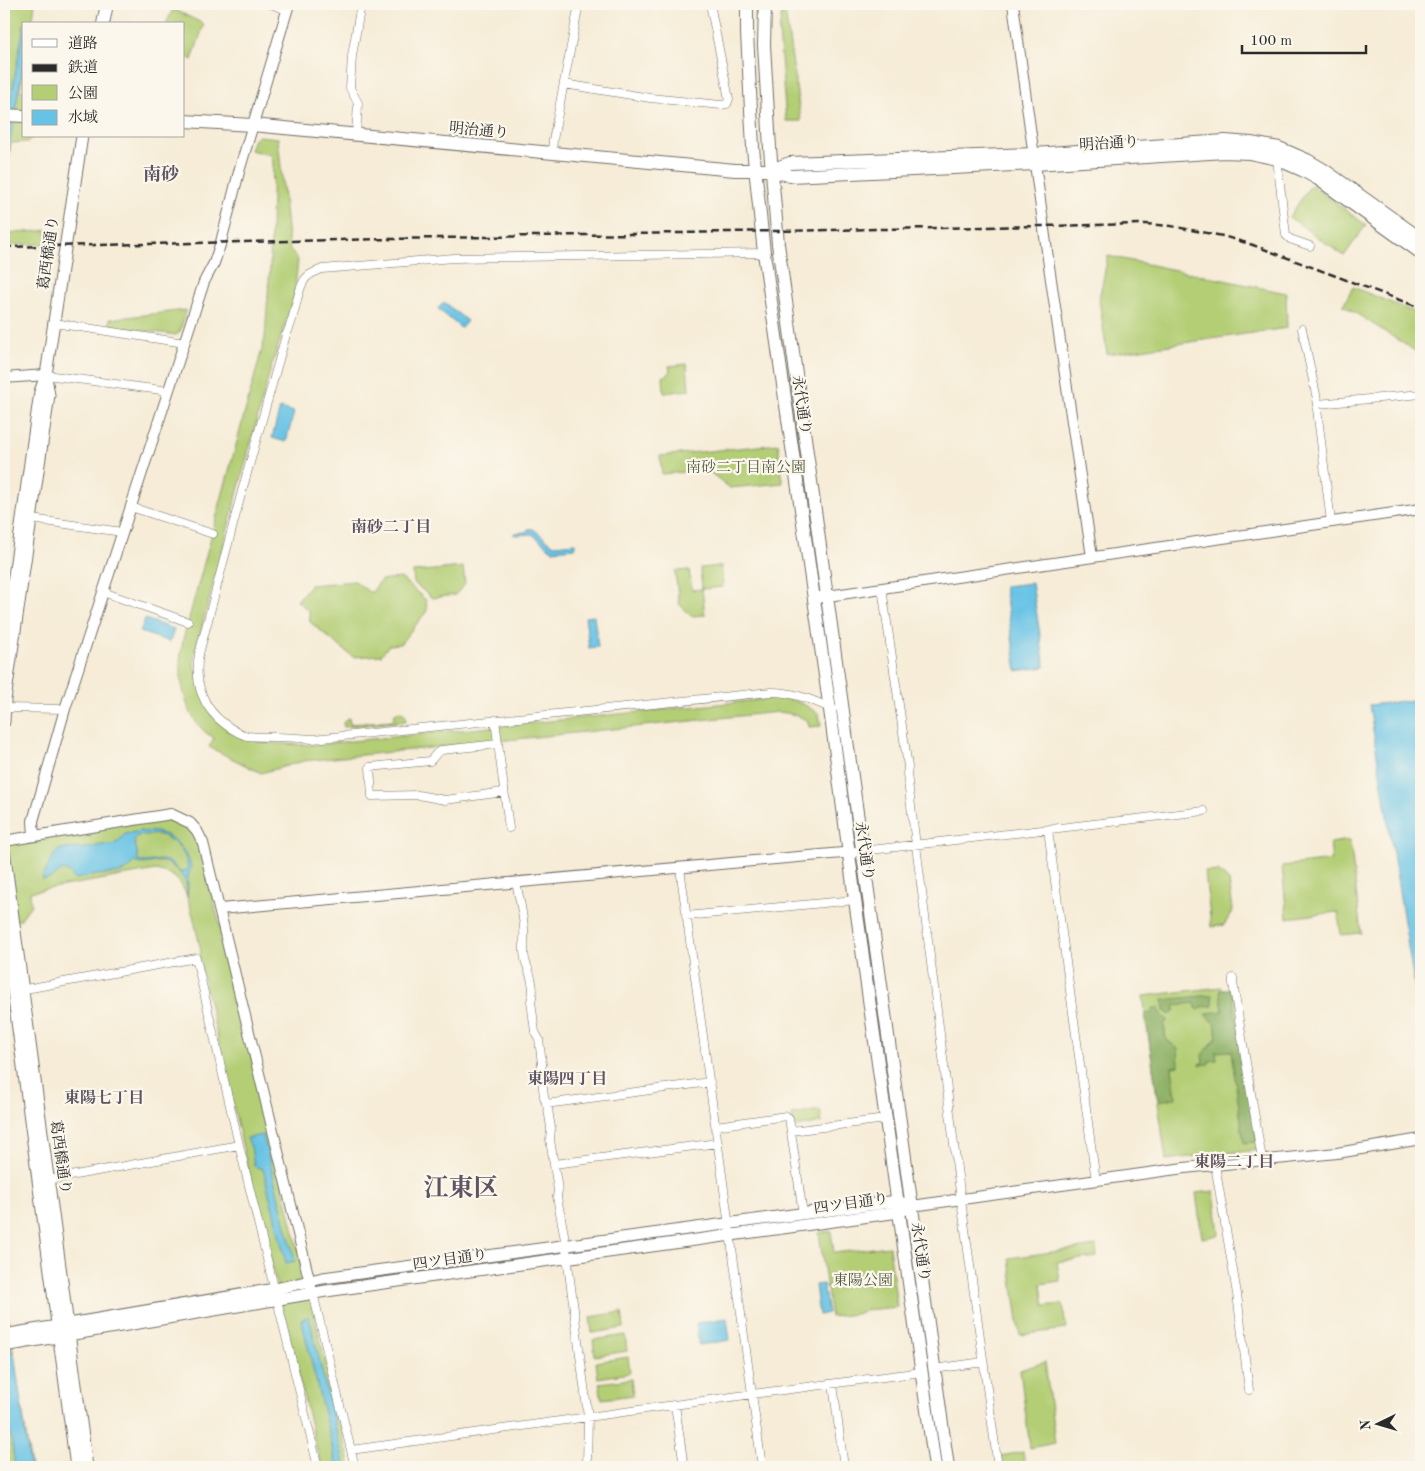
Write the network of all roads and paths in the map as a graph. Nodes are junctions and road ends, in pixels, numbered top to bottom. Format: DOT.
graph roads {
  1 [pos="107,4"];
  2 [pos="271,4"];
  3 [pos="361,4"];
  4 [pos="578,4"];
  5 [pos="710,4"];
  6 [pos="748,4"];
  7 [pos="765,4"];
  8 [pos="1013,4"];
  9 [pos="288,7"];
  10 [pos="103,22"];
  11 [pos="564,84"];
  12 [pos="4,115"];
  13 [pos="22,116"];
  14 [pos="185,121"];
  15 [pos="252,124"];
  16 [pos="356,135"];
  17 [pos="82,138"];
  18 [pos="552,153"];
  19 [pos="1034,159"];
  20 [pos="1277,159"];
  21 [pos="755,170"];
  22 [pos="771,170"];
  23 [pos="1421,239"];
  24 [pos="762,241"];
  25 [pos="1310,246"];
  26 [pos="1421,253"];
  27 [pos="54,323"];
  28 [pos="1302,329"];
  29 [pos="184,343"];
  30 [pos="46,376"];
  31 [pos="4,378"];
  32 [pos="169,391"];
  33 [pos="1421,394"];
  34 [pos="1318,404"];
  35 [pos="131,507"];
  36 [pos="1421,509"];
  37 [pos="31,519"];
  38 [pos="1331,522"];
  39 [pos="122,532"];
  40 [pos="213,534"];
  41 [pos="1092,557"];
  42 [pos="882,588"];
  43 [pos="103,592"];
  44 [pos="820,597"];
  45 [pos="188,622"];
  46 [pos="4,647"];
  47 [pos="4,708"];
  48 [pos="830,708"];
  49 [pos="65,709"];
  50 [pos="843,714"];
  51 [pos="495,720"];
  52 [pos="4,722"];
  53 [pos="498,744"];
  54 [pos="504,792"];
  55 [pos="1204,812"];
  56 [pos="509,828"];
  57 [pos="1048,830"];
  58 [pos="34,836"];
  59 [pos="4,841"];
  60 [pos="916,845"];
  61 [pos="4,850"];
  62 [pos="862,851"];
  63 [pos="849,852"];
  64 [pos="680,868"];
  65 [pos="516,882"];
  66 [pos="855,900"];
  67 [pos="220,909"];
  68 [pos="686,916"];
  69 [pos="4,923"];
  70 [pos="1234,978"];
  71 [pos="17,990"];
  72 [pos="710,1082"];
  73 [pos="546,1104"];
  74 [pos="886,1119"];
  75 [pos="716,1126"];
  76 [pos="791,1131"];
  77 [pos="1421,1139"];
  78 [pos="718,1142"];
  79 [pos="239,1145"];
  80 [pos="1262,1160"];
  81 [pos="554,1164"];
  82 [pos="1215,1165"];
  83 [pos="48,1180"];
  84 [pos="1096,1180"];
  85 [pos="961,1200"];
  86 [pos="912,1206"];
  87 [pos="898,1207"];
  88 [pos="803,1214"];
  89 [pos="729,1230"];
  90 [pos="566,1246"];
  91 [pos="567,1258"];
  92 [pos="308,1282"];
  93 [pos="278,1294"];
  94 [pos="311,1294"];
  95 [pos="63,1330"];
  96 [pos="8,1340"];
  97 [pos="983,1362"];
  98 [pos="928,1370"];
  99 [pos="833,1384"];
  100 [pos="1250,1390"];
  101 [pos="752,1394"];
  102 [pos="675,1405"];
  103 [pos="588,1416"];
  104 [pos="350,1450"];
  105 [pos="1421,1465"];
  106 [pos="76,1467"];
  107 [pos="88,1467"];
  108 [pos="318,1467"];
  109 [pos="355,1467"];
  110 [pos="587,1467"];
  111 [pos="684,1467"];
  112 [pos="762,1467"];
  113 [pos="844,1467"];
  114 [pos="935,1467"];
  115 [pos="948,1467"];
  116 [pos="998,1467"];
  117 [pos="1411,1467"];
  1 -- 10 [label="main road"];
  2 -- 9 [label="street"];
  3 -- 16 [label="street"];
  4 -- 11 [label="street"];
  5 -- 11 [label="street"];
  6 -- 21 [label="main road, 永代通り"];
  7 -- 22 [label="main road"];
  8 -- 19 [label="street"];
  9 -- 15 [label="street"];
  11 -- 18 [label="street"];
  12 -- 13 [label="main road"];
  14 -- 15 [label="main road, 明治通り"];
  15 -- 16 [label="main road, 明治通り"];
  15 -- 29 [label="street"];
  16 -- 18 [label="main road, 明治通り"];
  17 -- 27 [label="main road, 葛西橋通り"];
  18 -- 21 [label="main road, 明治通り"];
  19 -- 20 [label="main road, 明治通り"];
  19 -- 22 [label="main road, 明治通り"];
  19 -- 23 [label="main road, 明治通り"];
  19 -- 41 [label="street"];
  20 -- 25 [label="street"];
  20 -- 26 [label="main road, 明治通り"];
  21 -- 22 [label="main road, 明治通り"];
  21 -- 24 [label="main road, 永代通り"];
  22 -- 44 [label="main road, 永代通り"];
  24 -- 44 [label="main road, 永代通り"];
  24 -- 51 [label="street"];
  27 -- 29 [label="street"];
  27 -- 30 [label="main road, 葛西橋通り"];
  28 -- 34 [label="street"];
  29 -- 32 [label="street"];
  30 -- 31 [label="street"];
  30 -- 32 [label="street"];
  30 -- 37 [label="main road, 葛西橋通り"];
  30 -- 46 [label="main road, 葛西橋通り"];
  32 -- 35 [label="street"];
  33 -- 34 [label="street"];
  34 -- 38 [label="street"];
  35 -- 39 [label="street"];
  35 -- 40 [label="street"];
  36 -- 38 [label="street"];
  37 -- 39 [label="street"];
  37 -- 47 [label="main road, 葛西橋通り"];
  38 -- 41 [label="street"];
  39 -- 43 [label="street"];
  41 -- 42 [label="street"];
  42 -- 44 [label="street"];
  42 -- 60 [label="street"];
  43 -- 45 [label="street"];
  43 -- 49 [label="street"];
  44 -- 48 [label="main road, 永代通り"];
  44 -- 50 [label="main road, 永代通り"];
  47 -- 49 [label="street"];
  47 -- 52 [label="main road, 葛西橋通り"];
  48 -- 50 [label="street"];
  48 -- 51 [label="street"];
  48 -- 63 [label="main road, 永代通り"];
  49 -- 58 [label="street"];
  50 -- 62 [label="main road, 永代通り"];
  51 -- 53 [label="street"];
  53 -- 54 [label="street"];
  53 -- 54 [label="street"];
  54 -- 56 [label="street"];
  55 -- 57 [label="street"];
  57 -- 60 [label="street"];
  57 -- 84 [label="street"];
  58 -- 59 [label="street"];
  58 -- 67 [label="street"];
  60 -- 62 [label="street"];
  60 -- 85 [label="street"];
  61 -- 71 [label="main road, 葛西橋通り"];
  62 -- 63 [label="street"];
  62 -- 86 [label="main road, 永代通り"];
  63 -- 64 [label="street"];
  63 -- 66 [label="main road, 永代通り"];
  64 -- 65 [label="street"];
  64 -- 68 [label="street"];
  65 -- 67 [label="street"];
  65 -- 73 [label="street"];
  66 -- 68 [label="street"];
  66 -- 74 [label="main road, 永代通り"];
  67 -- 92 [label="street"];
  68 -- 72 [label="street"];
  69 -- 71 [label="main road, 葛西橋通り"];
  70 -- 80 [label="street"];
  71 -- 79 [label="street"];
  71 -- 83 [label="main road, 葛西橋通り"];
  71 -- 95 [label="main road, 葛西橋通り"];
  72 -- 73 [label="street"];
  72 -- 75 [label="street"];
  73 -- 81 [label="street"];
  74 -- 76 [label="street"];
  74 -- 87 [label="main road, 永代通り"];
  75 -- 76 [label="street"];
  75 -- 78 [label="street"];
  76 -- 88 [label="street"];
  77 -- 80 [label="street"];
  78 -- 81 [label="street"];
  78 -- 89 [label="street"];
  79 -- 83 [label="street"];
  79 -- 93 [label="street"];
  80 -- 82 [label="street"];
  81 -- 90 [label="street"];
  82 -- 84 [label="street"];
  82 -- 100 [label="street"];
  83 -- 95 [label="main road, 葛西橋通り"];
  84 -- 85 [label="street"];
  85 -- 86 [label="street"];
  85 -- 97 [label="street"];
  86 -- 87 [label="main road, 四ツ目通り"];
  86 -- 98 [label="main road, 永代通り"];
  87 -- 88 [label="main road, 四ツ目通り"];
  87 -- 89 [label="main road, 四ツ目通り"];
  87 -- 98 [label="main road, 永代通り"];
  88 -- 89 [label="main road, 四ツ目通り"];
  89 -- 90 [label="main road, 四ツ目通り"];
  89 -- 91 [label="main road, 四ツ目通り"];
  89 -- 101 [label="street"];
  90 -- 91 [label="street"];
  90 -- 92 [label="main road, 四ツ目通り"];
  91 -- 94 [label="main road, 四ツ目通り"];
  91 -- 103 [label="street"];
  92 -- 93 [label="main road, 四ツ目通り"];
  92 -- 94 [label="street"];
  93 -- 94 [label="main road, 四ツ目通り"];
  93 -- 95 [label="main road, 四ツ目通り"];
  93 -- 108 [label="street"];
  94 -- 104 [label="street"];
  95 -- 96 [label="main road, 四ツ目通り"];
  95 -- 106 [label="main road, 葛西橋通り"];
  95 -- 107 [label="main road, 葛西橋通り"];
  97 -- 98 [label="street"];
  97 -- 116 [label="street"];
  98 -- 99 [label="street"];
  98 -- 114 [label="main road, 永代通り"];
  98 -- 115 [label="main road, 永代通り"];
  99 -- 101 [label="street"];
  99 -- 113 [label="street"];
  101 -- 102 [label="street"];
  101 -- 112 [label="street"];
  102 -- 103 [label="street"];
  102 -- 111 [label="street"];
  103 -- 104 [label="street"];
  103 -- 110 [label="street"];
  104 -- 109 [label="street"];
  105 -- 117 [label="street"];
}
